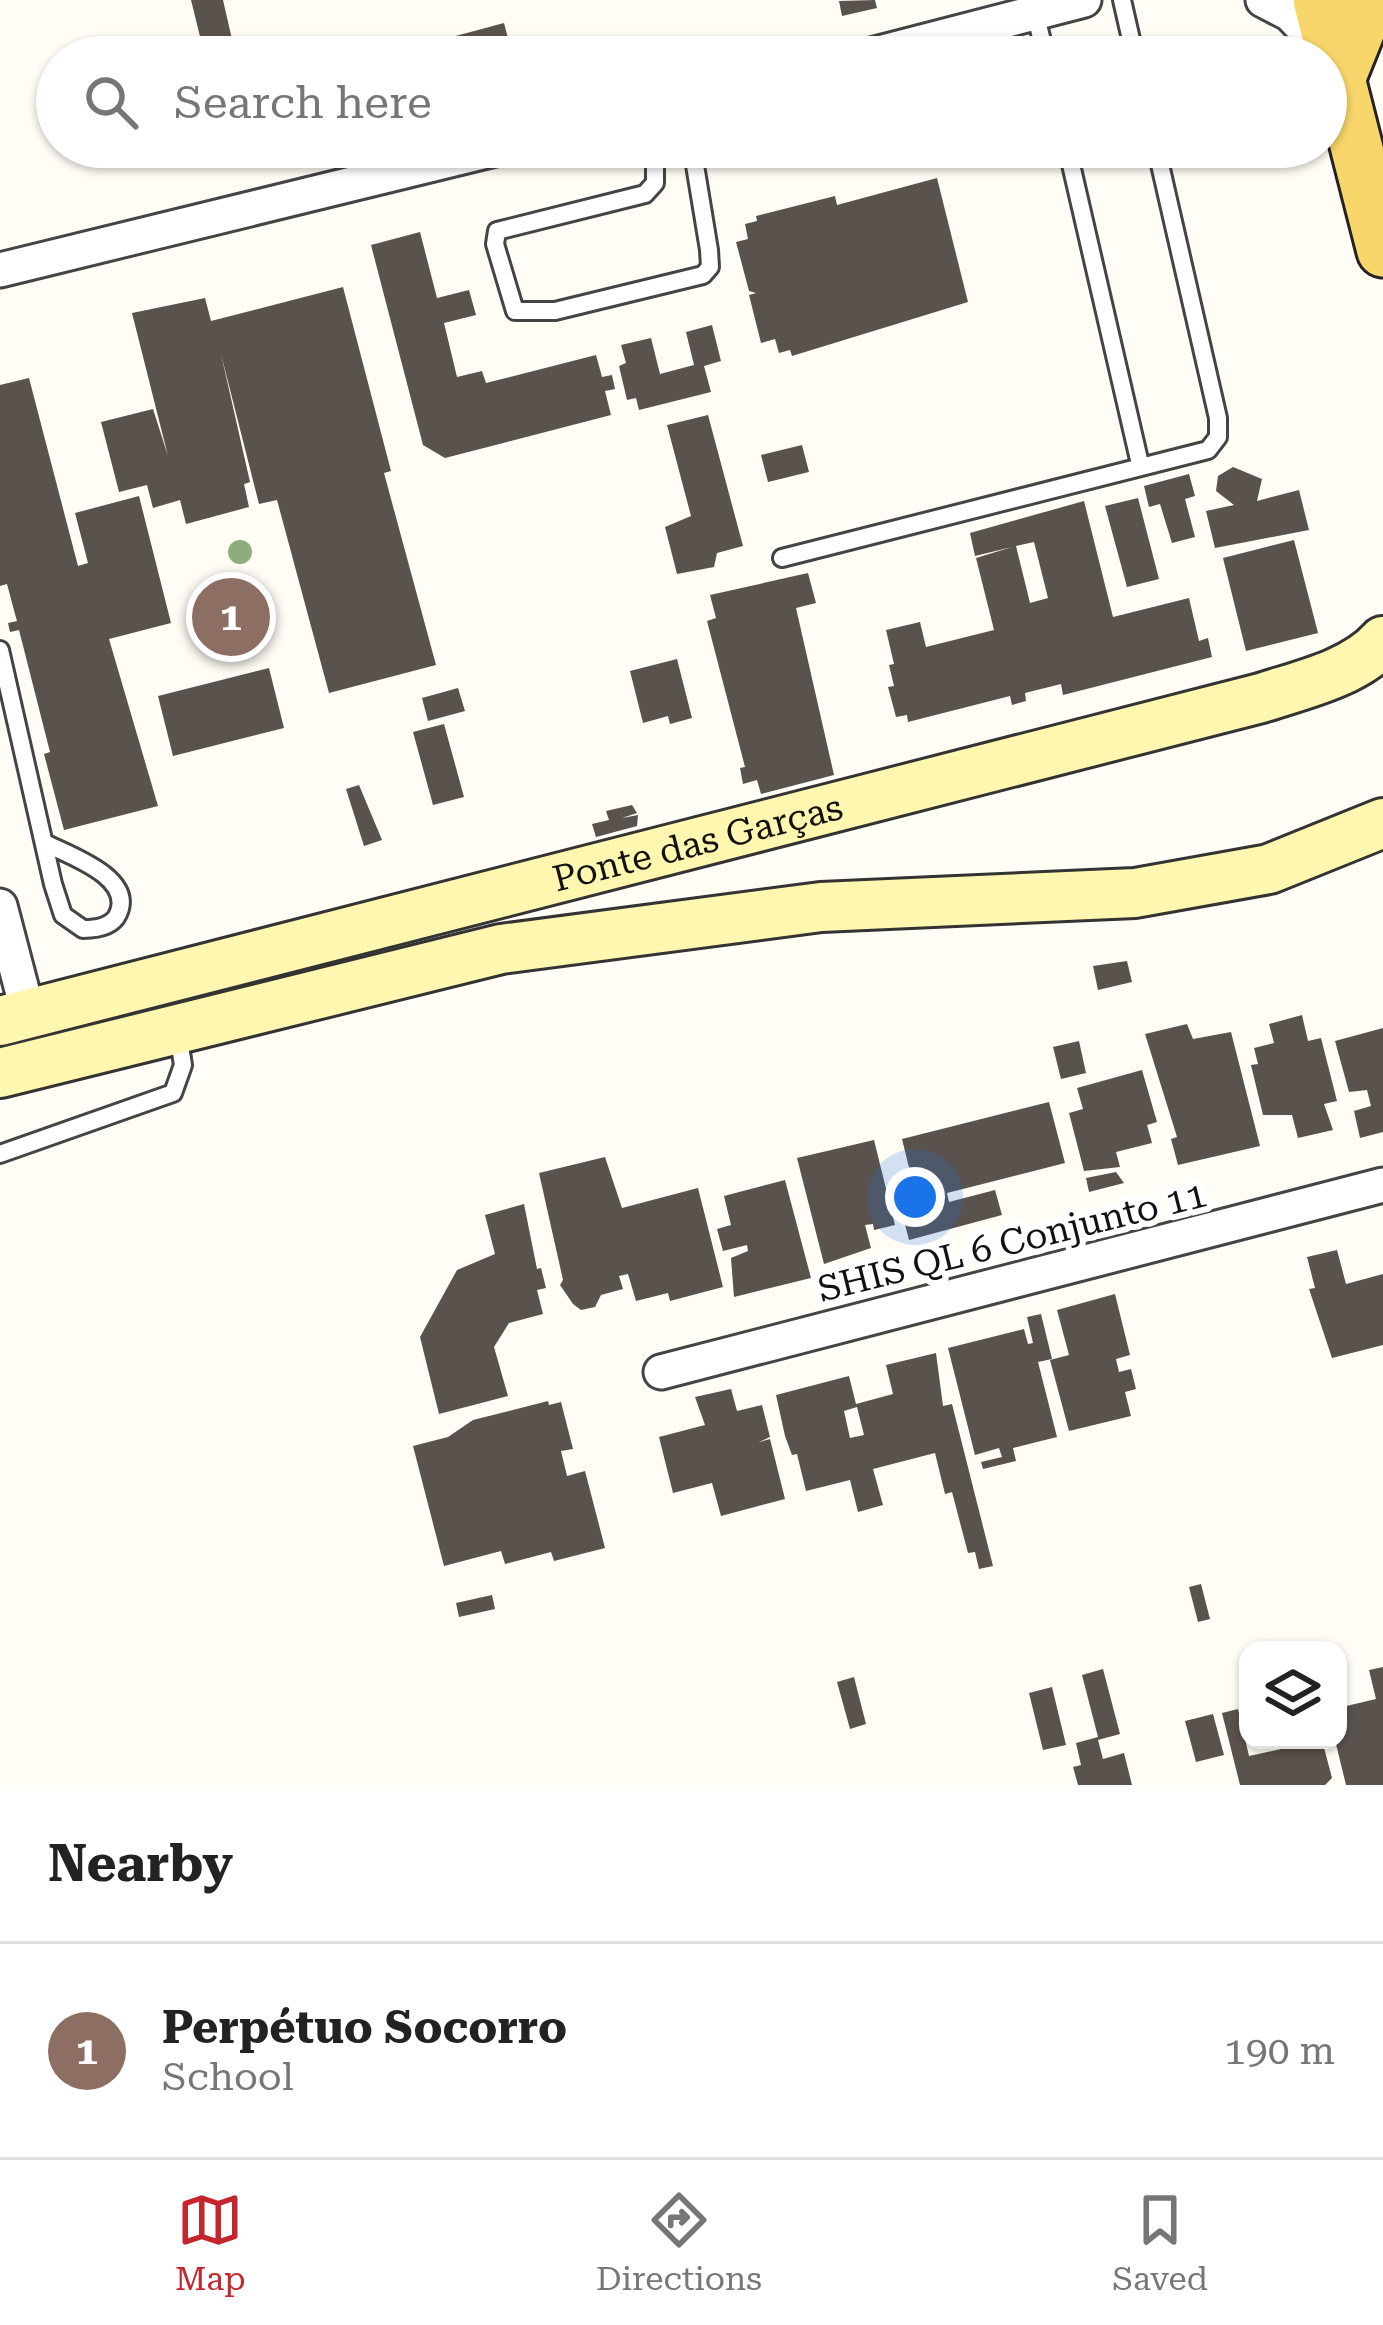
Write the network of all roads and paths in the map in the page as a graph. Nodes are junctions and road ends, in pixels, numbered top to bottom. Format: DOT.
graph roads {
  1 [pos="1122,0"];
  2 [pos="1263,0"];
  3 [pos="1319,0"];
  4 [pos="1371,0"];
  5 [pos="1064,4"];
  6 [pos="943,36"];
  7 [pos="1053,36"];
  8 [pos="1130,36"];
  9 [pos="1308,36"];
  10 [pos="1328,36"];
  11 [pos="1347,48"];
  12 [pos="1347,112"];
  13 [pos="416,168"];
  14 [pos="655,168"];
  15 [pos="695,168"];
  16 [pos="1072,168"];
  17 [pos="1160,168"];
  18 [pos="1383,251"];
  19 [pos="0,269"];
  20 [pos="1140,464"];
  21 [pos="782,558"];
  22 [pos="1383,641"];
  23 [pos="0,650"];
  24 [pos="1383,823"];
  25 [pos="45,843"];
  26 [pos="0,906"];
  27 [pos="14,1017"];
  28 [pos="176,1028"];
  29 [pos="0,1073"];
  30 [pos="0,1154"];
  31 [pos="1383,1185"];
  32 [pos="661,1372"];
  1 -- 8 [label="lane"];
  2 -- 9 [label="street"];
  3 -- 10 [label="main road"];
  4 -- 11 [label="main road"];
  5 -- 6 [label="street"];
  5 -- 7 [label="lane"];
  12 -- 18 [label="main road"];
  13 -- 19 [label="street"];
  14 -- 15 [label="lane"];
  16 -- 20 [label="lane"];
  17 -- 20 [label="lane"];
  20 -- 21 [label="lane"];
  22 -- 27 [label="main road, Ponte das Garças"];
  23 -- 25 [label="lane"];
  24 -- 28 [label="main road, Ponte das Garças"];
  25 -- 25 [label="lane"];
  26 -- 27 [label="street"];
  28 -- 29 [label="main road, Ponte das Garças"];
  28 -- 30 [label="lane"];
  31 -- 32 [label="street, SHIS QL 6 Conjunto 11"];
}
